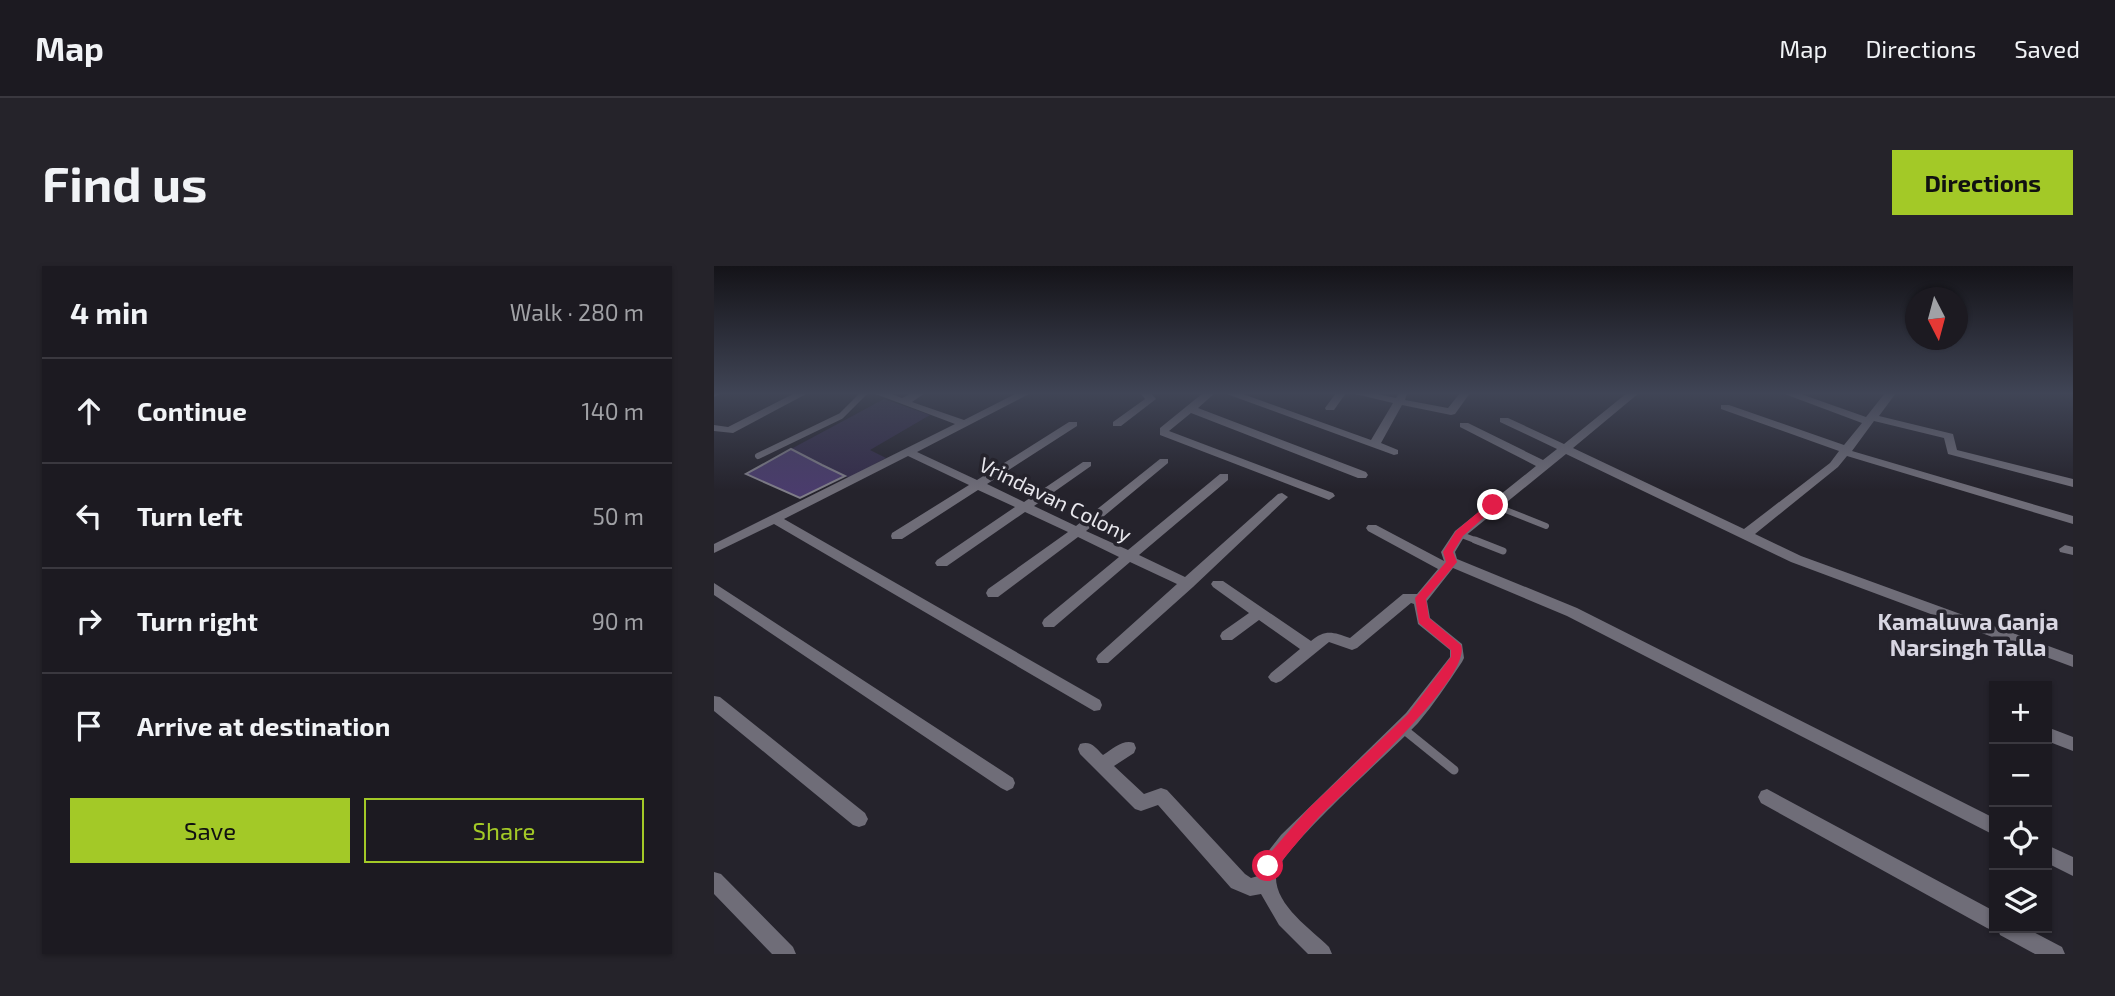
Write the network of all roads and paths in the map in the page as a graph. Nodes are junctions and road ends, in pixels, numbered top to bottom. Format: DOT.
graph roads {
  1 [pos="740,425"];
  2 [pos="822,425"];
  3 [pos="958,425"];
  4 [pos="1071,425"];
  5 [pos="1169,425"];
  6 [pos="1235,425"];
  7 [pos="1318,425"];
  8 [pos="1386,425"];
  9 [pos="1464,425"];
  10 [pos="1515,425"];
  11 [pos="1596,425"];
  12 [pos="1775,425"];
  13 [pos="1865,425"];
  14 [pos="1898,425"];
  15 [pos="714,428"];
  16 [pos="1374,445"];
  17 [pos="1566,450"];
  18 [pos="906,451"];
  19 [pos="1846,451"];
  20 [pos="1394,452"];
  21 [pos="758,456"];
  22 [pos="1164,461"];
  23 [pos="1087,464"];
  24 [pos="1543,465"];
  25 [pos="1362,475"];
  26 [pos="1224,477"];
  27 [pos="2073,483"];
  28 [pos="979,484"];
  29 [pos="1329,496"];
  30 [pos="1282,497"];
  31 [pos="1493,505"];
  32 [pos="1026,507"];
  33 [pos="776,520"];
  34 [pos="2073,520"];
  35 [pos="1546,526"];
  36 [pos="1372,528"];
  37 [pos="1077,532"];
  38 [pos="1459,534"];
  39 [pos="1745,535"];
  40 [pos="897,536"];
  41 [pos="714,549"];
  42 [pos="1503,551"];
  43 [pos="1130,558"];
  44 [pos="943,563"];
  45 [pos="1449,565"];
  46 [pos="1188,584"];
  47 [pos="1218,584"];
  48 [pos="714,588"];
  49 [pos="993,593"];
  50 [pos="1420,598"];
  51 [pos="1259,613"];
  52 [pos="1049,623"];
  53 [pos="1227,636"];
  54 [pos="1310,648"];
  55 [pos="1103,659"];
  56 [pos="2073,662"];
  57 [pos="1276,677"];
  58 [pos="716,705"];
  59 [pos="1094,705"];
  60 [pos="1402,728"];
  61 [pos="2052,736"];
  62 [pos="2073,744"];
  63 [pos="1128,748"];
  64 [pos="1086,749"];
  65 [pos="1102,765"];
  66 [pos="1454,770"];
  67 [pos="1007,783"];
  68 [pos="1767,797"];
  69 [pos="859,819"];
  70 [pos="1989,824"];
  71 [pos="2052,856"];
  72 [pos="2073,867"];
  73 [pos="714,881"];
  74 [pos="1267,884"];
  75 [pos="1989,918"];
  76 [pos="2016,933"];
  77 [pos="786,954"];
  78 [pos="1322,954"];
  79 [pos="2055,954"];
  1 -- 15 [label="street"];
  2 -- 21 [label="lane"];
  3 -- 18 [label="street"];
  4 -- 28 [label="street"];
  5 -- 29 [label="street"];
  6 -- 25 [label="street"];
  7 -- 16 [label="street"];
  8 -- 16 [label="street"];
  9 -- 24 [label="street"];
  10 -- 17 [label="street"];
  11 -- 17 [label="street"];
  12 -- 19 [label="street"];
  13 -- 19 [label="street"];
  14 -- 27 [label="street"];
  16 -- 20 [label="street"];
  17 -- 24 [label="street"];
  17 -- 39 [label="street"];
  18 -- 28 [label="street, Vrindavan Colony"];
  18 -- 33 [label="street"];
  19 -- 34 [label="street"];
  19 -- 39 [label="street"];
  22 -- 37 [label="street"];
  23 -- 32 [label="street"];
  24 -- 31 [label="street"];
  26 -- 43 [label="street"];
  28 -- 32 [label="street, Vrindavan Colony"];
  28 -- 40 [label="street"];
  30 -- 46 [label="street"];
  31 -- 35 [label="lane"];
  31 -- 38 [label="street"];
  32 -- 37 [label="street, Vrindavan Colony"];
  32 -- 44 [label="street"];
  33 -- 41 [label="street"];
  33 -- 59 [label="street"];
  36 -- 45 [label="street"];
  37 -- 43 [label="street, Vrindavan Colony"];
  37 -- 49 [label="street"];
  38 -- 42 [label="lane"];
  38 -- 45 [label="street"];
  39 -- 56 [label="street"];
  43 -- 46 [label="street, Vrindavan Colony"];
  43 -- 52 [label="street"];
  45 -- 50 [label="street"];
  45 -- 70 [label="street"];
  46 -- 55 [label="street"];
  47 -- 51 [label="street"];
  48 -- 67 [label="street"];
  50 -- 54 [label="street"];
  50 -- 60 [label="street"];
  51 -- 53 [label="street"];
  51 -- 54 [label="street"];
  54 -- 57 [label="street"];
  58 -- 69 [label="street"];
  60 -- 66 [label="lane"];
  60 -- 74 [label="street"];
  61 -- 62 [label="street"];
  63 -- 65 [label="street"];
  64 -- 65 [label="street"];
  65 -- 74 [label="street"];
  68 -- 75 [label="street"];
  71 -- 72 [label="street"];
  73 -- 77 [label="street"];
  74 -- 78 [label="street"];
  76 -- 79 [label="street"];
}
